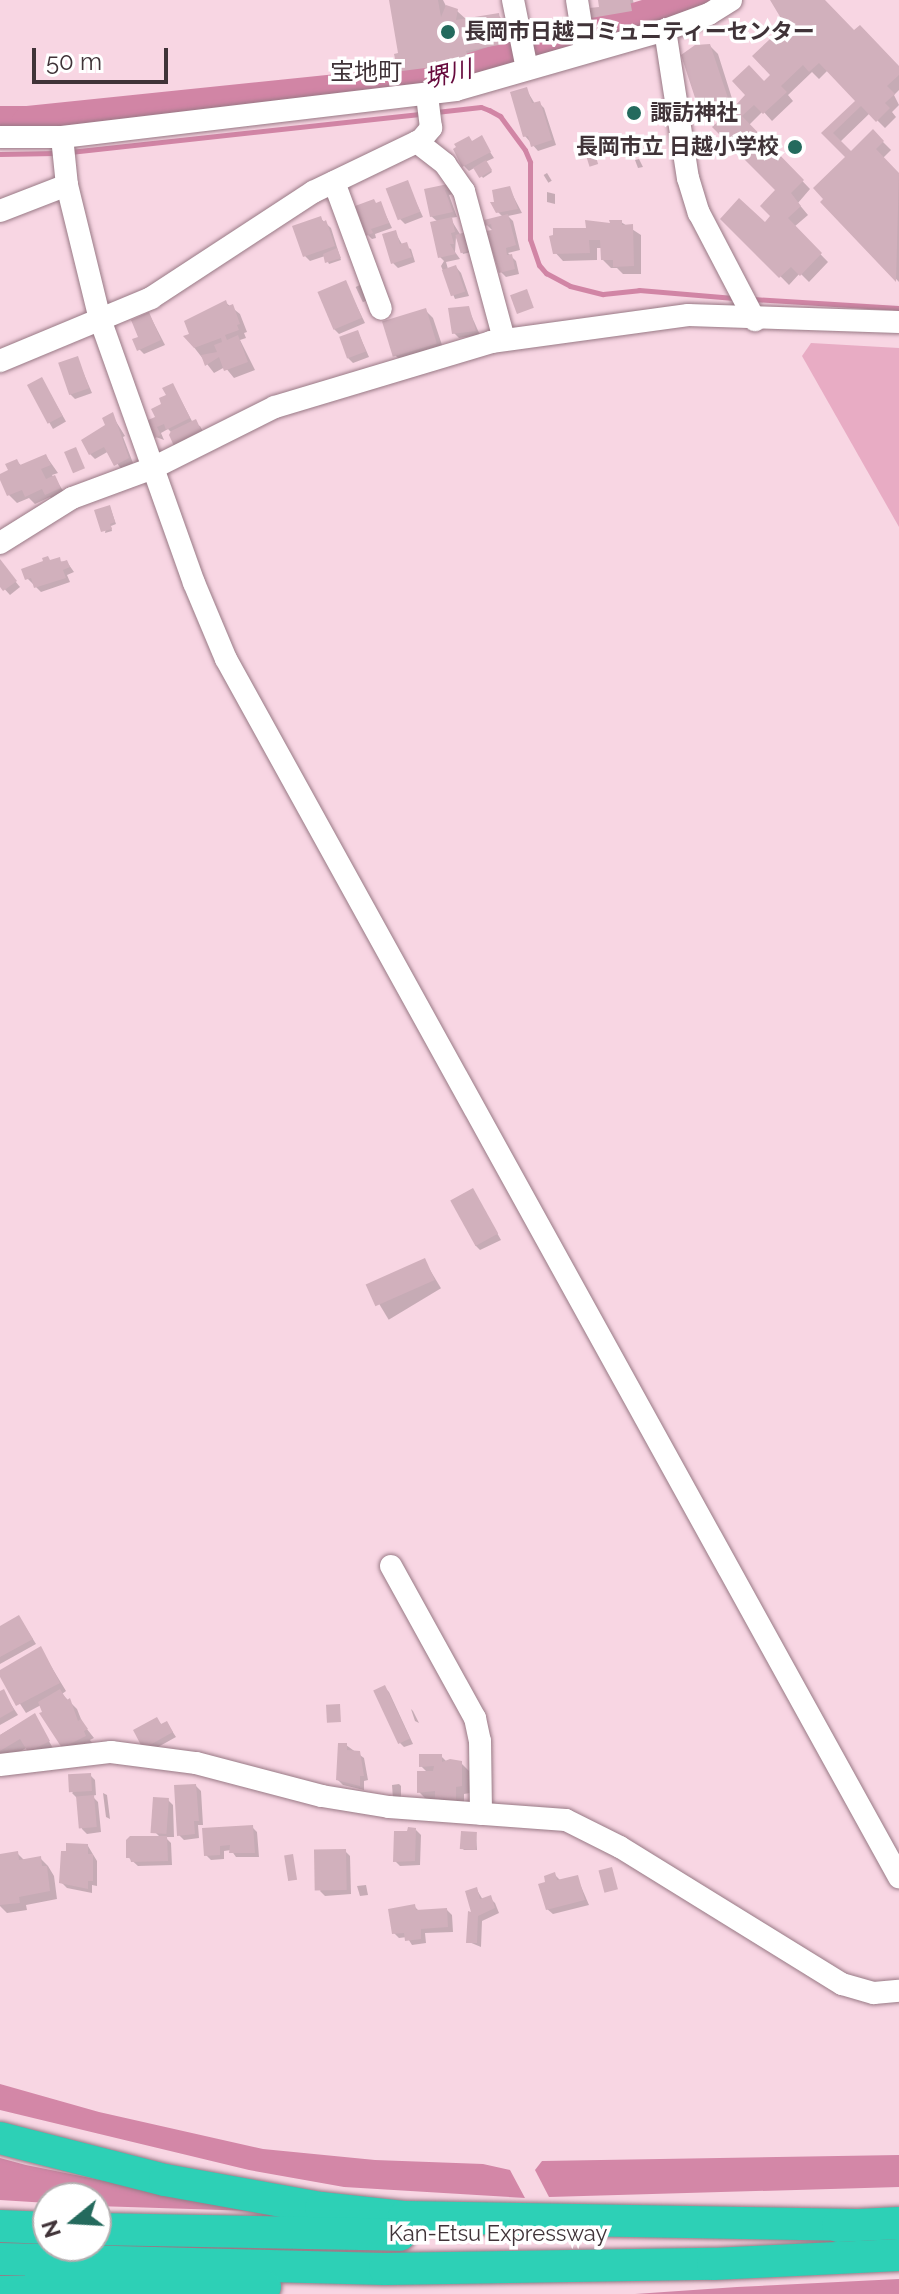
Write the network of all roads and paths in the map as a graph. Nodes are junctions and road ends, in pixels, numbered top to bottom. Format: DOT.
graph roads {
  1 [pos="513,0"];
  2 [pos="577,0"];
  3 [pos="731,0"];
  4 [pos="665,30"];
  5 [pos="585,50"];
  6 [pos="527,69"];
  7 [pos="427,95"];
  8 [pos="0,137"];
  9 [pos="62,137"];
  10 [pos="417,142"];
  11 [pos="334,182"];
  12 [pos="67,185"];
  13 [pos="0,211"];
  14 [pos="381,309"];
  15 [pos="100,319"];
  16 [pos="755,320"];
  17 [pos="899,322"];
  18 [pos="504,339"];
  19 [pos="0,361"];
  20 [pos="153,468"];
  21 [pos="0,543"];
  22 [pos="391,1566"];
  23 [pos="0,1765"];
  24 [pos="481,1814"];
  25 [pos="899,1877"];
  26 [pos="899,1991"];
  27 [pos="0,2138"];
  28 [pos="899,2223"];
  29 [pos="0,2226"];
  30 [pos="32,2227"];
  31 [pos="512,2228"];
  32 [pos="112,2230"];
  33 [pos="899,2255"];
  34 [pos="0,2259"];
  35 [pos="533,2275"];
  36 [pos="0,2292"];
  1 -- 6 [label="street"];
  2 -- 5 [label="street"];
  3 -- 4 [label="street"];
  4 -- 5 [label="street"];
  4 -- 16 [label="street"];
  5 -- 6 [label="street"];
  6 -- 7 [label="street"];
  7 -- 9 [label="street"];
  7 -- 10 [label="street"];
  8 -- 9 [label="street"];
  9 -- 12 [label="street"];
  10 -- 11 [label="street"];
  10 -- 18 [label="street"];
  11 -- 14 [label="street"];
  11 -- 15 [label="street"];
  12 -- 13 [label="street"];
  12 -- 15 [label="street"];
  15 -- 19 [label="street"];
  15 -- 20 [label="street"];
  16 -- 17 [label="street"];
  16 -- 18 [label="street"];
  18 -- 20 [label="street"];
  20 -- 21 [label="street"];
  20 -- 25 [label="street"];
  22 -- 24 [label="street"];
  23 -- 24 [label="street"];
  24 -- 26 [label="street"];
  27 -- 31 [label="highway"];
  28 -- 31 [label="highway, Kan-Etsu Expressway"];
  29 -- 30 [label="highway"];
  31 -- 32 [label="highway, Kan-Etsu Expressway"];
  33 -- 35 [label="highway, Kan-Etsu Expressway"];
  34 -- 35 [label="highway, Kan-Etsu Expressway"];
  35 -- 36 [label="highway"];
}
